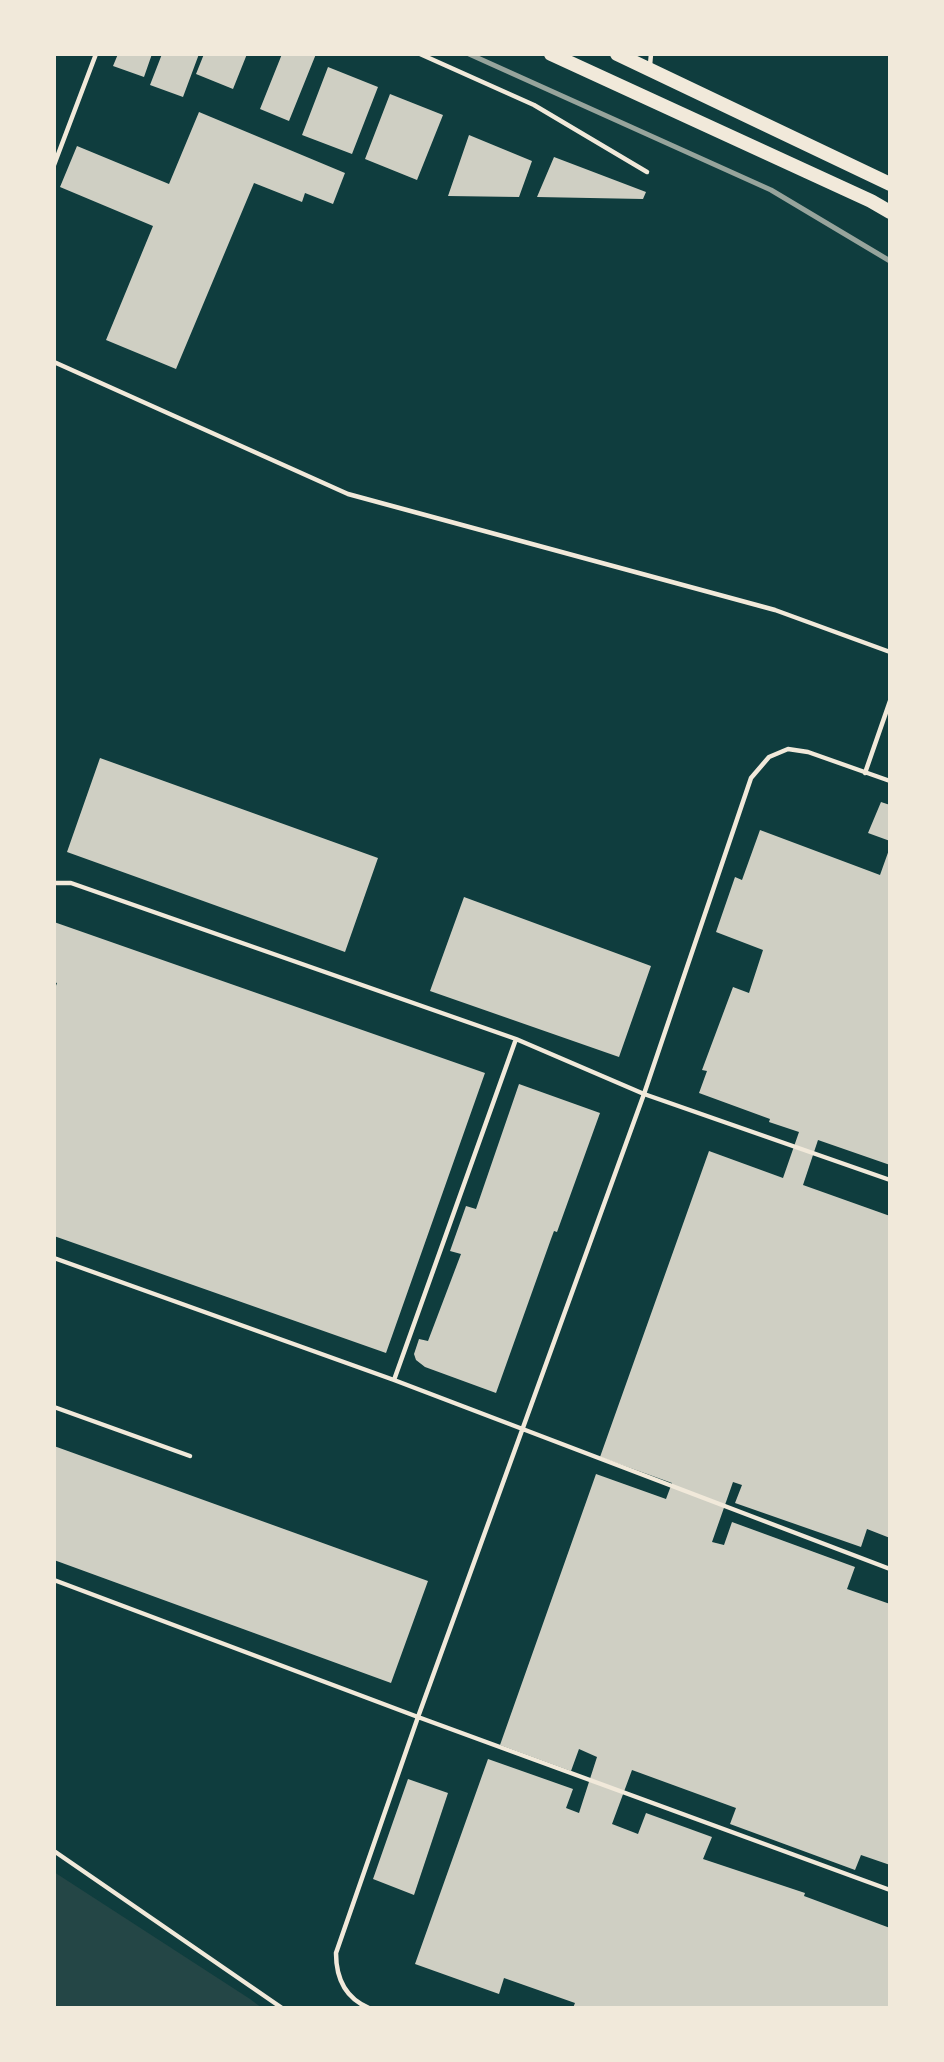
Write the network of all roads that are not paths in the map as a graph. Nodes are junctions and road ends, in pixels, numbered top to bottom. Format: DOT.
graph roads {
  1 [pos="96,54"];
  2 [pos="420,54"];
  3 [pos="551,54"];
  4 [pos="617,54"];
  5 [pos="650,62"];
  6 [pos="54,165"];
  7 [pos="647,172"];
  8 [pos="890,184"];
  9 [pos="890,212"];
  10 [pos="54,362"];
  11 [pos="890,652"];
  12 [pos="890,701"];
  13 [pos="865,773"];
  14 [pos="890,781"];
  15 [pos="54,883"];
  16 [pos="516,1039"];
  17 [pos="643,1094"];
  18 [pos="890,1180"];
  19 [pos="54,1258"];
  20 [pos="394,1380"];
  21 [pos="54,1407"];
  22 [pos="523,1430"];
  23 [pos="190,1456"];
  24 [pos="890,1569"];
  25 [pos="54,1580"];
  26 [pos="418,1717"];
  27 [pos="54,1852"];
  28 [pos="890,1890"];
  29 [pos="282,2008"];
  30 [pos="369,2008"];
  1 -- 6 [label="lane"];
  2 -- 7 [label="lane"];
  3 -- 9 [label="highway"];
  4 -- 5 [label="highway"];
  5 -- 8 [label="highway"];
  10 -- 11 [label="lane"];
  12 -- 13 [label="lane"];
  13 -- 14 [label="lane"];
  13 -- 17 [label="lane"];
  15 -- 16 [label="lane"];
  16 -- 17 [label="lane"];
  16 -- 20 [label="lane"];
  17 -- 18 [label="lane"];
  17 -- 22 [label="lane"];
  19 -- 20 [label="lane"];
  20 -- 22 [label="lane"];
  21 -- 23 [label="lane"];
  22 -- 24 [label="lane"];
  22 -- 26 [label="lane"];
  25 -- 26 [label="lane"];
  26 -- 28 [label="lane"];
  26 -- 30 [label="lane"];
  27 -- 29 [label="lane"];
}
